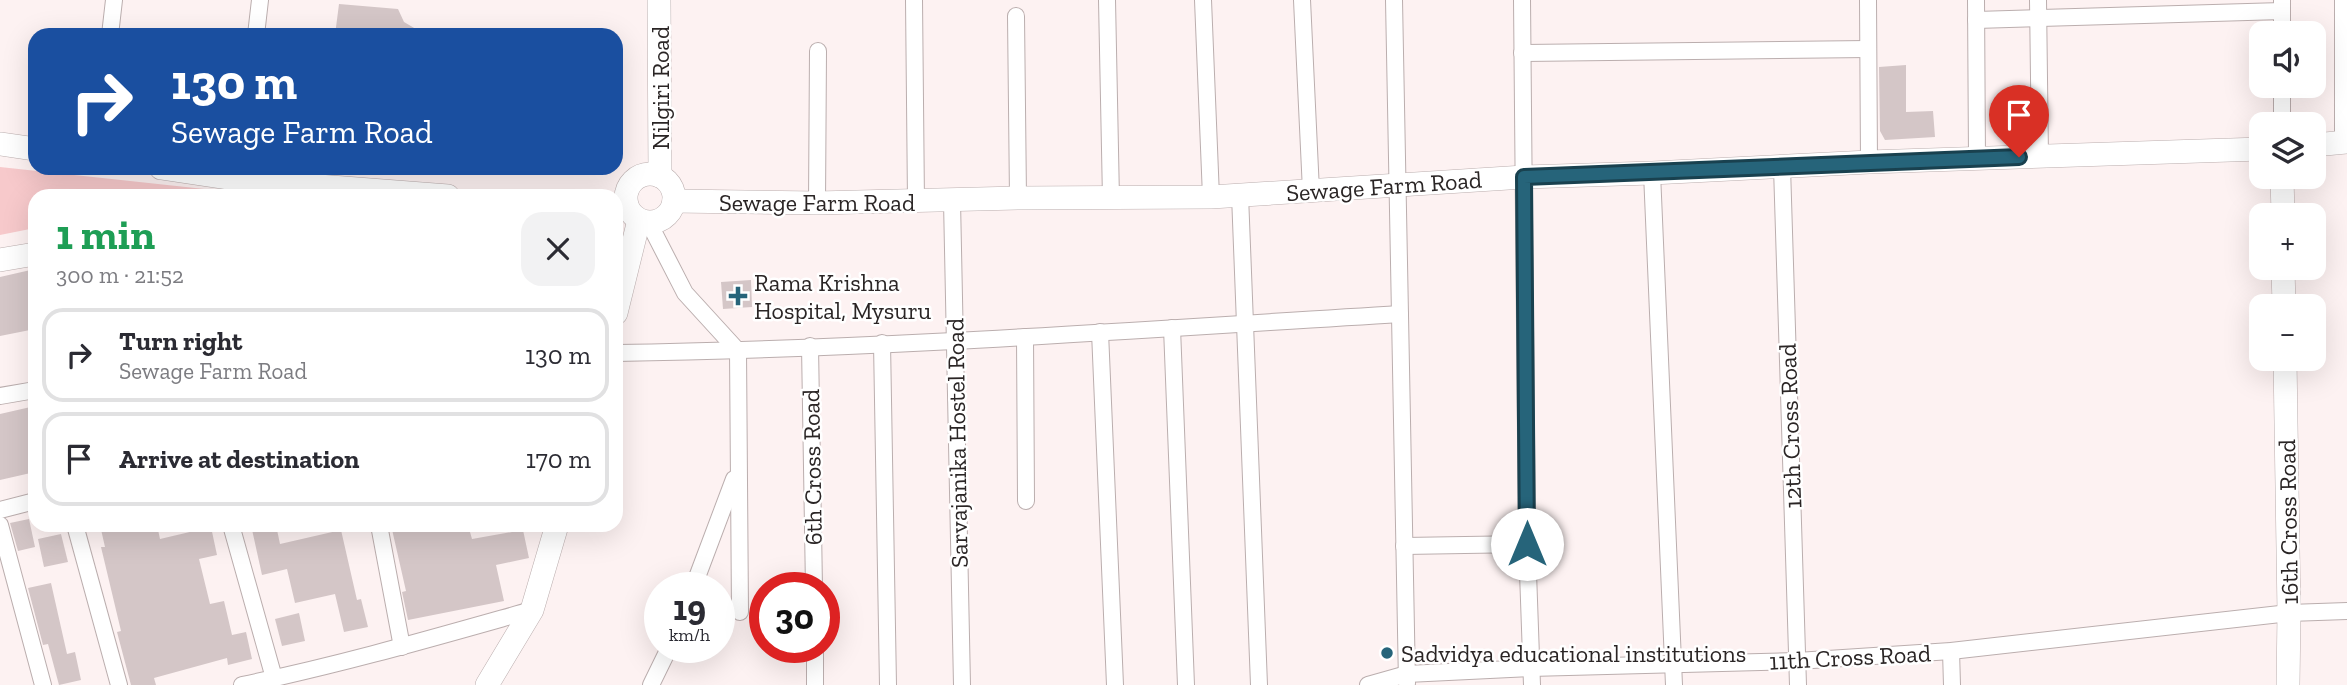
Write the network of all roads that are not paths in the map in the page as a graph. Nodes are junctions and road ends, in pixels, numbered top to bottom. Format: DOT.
graph roads {
  1 [pos="114,0"];
  2 [pos="260,0"];
  3 [pos="659,0"];
  4 [pos="914,0"];
  5 [pos="1107,0"];
  6 [pos="1203,0"];
  7 [pos="1302,0"];
  8 [pos="1394,0"];
  9 [pos="1522,0"];
  10 [pos="1868,0"];
  11 [pos="1976,0"];
  12 [pos="2038,0"];
  13 [pos="2343,0"];
  14 [pos="2282,6"];
  15 [pos="1016,16"];
  16 [pos="2038,18"];
  17 [pos="1976,20"];
  18 [pos="111,28"];
  19 [pos="257,28"];
  20 [pos="1868,49"];
  21 [pos="818,51"];
  22 [pos="1522,53"];
  23 [pos="2345,143"];
  24 [pos="0,144"];
  25 [pos="2326,144"];
  26 [pos="28,148"];
  27 [pos="2249,149"];
  28 [pos="2040,156"];
  29 [pos="1977,158"];
  30 [pos="1869,162"];
  31 [pos="1782,167"];
  32 [pos="1652,173"];
  33 [pos="250,175"];
  34 [pos="660,176"];
  35 [pos="1524,177"];
  36 [pos="1398,186"];
  37 [pos="375,189"];
  38 [pos="1311,191"];
  39 [pos="623,192"];
  40 [pos="1240,195"];
  41 [pos="1212,197"];
  42 [pos="623,198"];
  43 [pos="1018,198"];
  44 [pos="1111,199"];
  45 [pos="674,201"];
  46 [pos="952,201"];
  47 [pos="916,202"];
  48 [pos="817,203"];
  49 [pos="644,222"];
  50 [pos="28,255"];
  51 [pos="0,260"];
  52 [pos="623,290"];
  53 [pos="1400,314"];
  54 [pos="1245,323"];
  55 [pos="1172,328"];
  56 [pos="1100,332"];
  57 [pos="1025,337"];
  58 [pos="956,341"];
  59 [pos="882,344"];
  60 [pos="810,346"];
  61 [pos="738,351"];
  62 [pos="623,353"];
  63 [pos="2285,371"];
  64 [pos="28,391"];
  65 [pos="0,396"];
  66 [pos="738,468"];
  67 [pos="1026,501"];
  68 [pos="28,503"];
  69 [pos="0,510"];
  70 [pos="0,525"];
  71 [pos="77,532"];
  72 [pos="233,532"];
  73 [pos="380,532"];
  74 [pos="555,532"];
  75 [pos="1527,544"];
  76 [pos="1404,546"];
  77 [pos="699,572"];
  78 [pos="814,572"];
  79 [pos="533,610"];
  80 [pos="2347,611"];
  81 [pos="740,612"];
  82 [pos="2289,613"];
  83 [pos="402,647"];
  84 [pos="1951,651"];
  85 [pos="1797,661"];
  86 [pos="662,663"];
  87 [pos="665,663"];
  88 [pos="815,663"];
  89 [pos="1673,665"];
  90 [pos="1530,668"];
  91 [pos="274,678"];
  92 [pos="296,679"];
  93 [pos="1407,680"];
  94 [pos="43,685"];
  95 [pos="119,685"];
  96 [pos="242,685"];
  97 [pos="487,685"];
  98 [pos="652,685"];
  99 [pos="664,685"];
  100 [pos="815,685"];
  101 [pos="888,685"];
  102 [pos="962,685"];
  103 [pos="1115,685"];
  104 [pos="1186,685"];
  105 [pos="1259,685"];
  106 [pos="1368,685"];
  107 [pos="1532,685"];
  108 [pos="1674,685"];
  109 [pos="1798,685"];
  110 [pos="1952,685"];
  111 [pos="2288,685"];
  1 -- 18 [label="street"];
  2 -- 19 [label="street"];
  3 -- 34 [label="main road, Nilgiri Road"];
  4 -- 47 [label="street"];
  5 -- 44 [label="street"];
  6 -- 41 [label="street"];
  7 -- 38 [label="street"];
  8 -- 36 [label="street"];
  9 -- 22 [label="street"];
  10 -- 20 [label="street"];
  11 -- 17 [label="street"];
  12 -- 16 [label="street"];
  13 -- 23 [label="street"];
  14 -- 16 [label="street"];
  15 -- 43 [label="street"];
  16 -- 17 [label="street"];
  16 -- 28 [label="street"];
  17 -- 29 [label="street"];
  20 -- 22 [label="street"];
  20 -- 30 [label="street"];
  21 -- 48 [label="street"];
  22 -- 35 [label="street"];
  23 -- 25 [label="main road"];
  24 -- 26 [label="main road"];
  27 -- 28 [label="main road, Sewage Farm Road"];
  28 -- 29 [label="main road, Sewage Farm Road"];
  29 -- 30 [label="main road, Sewage Farm Road"];
  30 -- 31 [label="main road, Sewage Farm Road"];
  31 -- 32 [label="main road, Sewage Farm Road"];
  31 -- 85 [label="street, 12th Cross Road"];
  32 -- 35 [label="main road, Sewage Farm Road"];
  32 -- 89 [label="street"];
  33 -- 37 [label="main road"];
  34 -- 39 [label="main road"];
  34 -- 45 [label="main road"];
  35 -- 36 [label="main road, Sewage Farm Road"];
  35 -- 75 [label="street"];
  36 -- 38 [label="main road, Sewage Farm Road"];
  36 -- 53 [label="street"];
  38 -- 40 [label="main road, Sewage Farm Road"];
  40 -- 41 [label="main road, Sewage Farm Road"];
  40 -- 54 [label="street"];
  41 -- 44 [label="main road, Sewage Farm Road"];
  42 -- 49 [label="main road"];
  43 -- 44 [label="main road, Sewage Farm Road"];
  43 -- 46 [label="main road, Sewage Farm Road"];
  45 -- 48 [label="main road, Sewage Farm Road"];
  45 -- 49 [label="main road"];
  46 -- 47 [label="main road, Sewage Farm Road"];
  46 -- 58 [label="street, Sarvajanika Hostel Road"];
  47 -- 48 [label="main road, Sewage Farm Road"];
  49 -- 52 [label="main road"];
  49 -- 61 [label="street"];
  50 -- 51 [label="main road"];
  53 -- 54 [label="street"];
  53 -- 76 [label="street"];
  54 -- 55 [label="street"];
  54 -- 105 [label="street"];
  55 -- 56 [label="street"];
  55 -- 104 [label="street"];
  56 -- 57 [label="street"];
  56 -- 103 [label="street"];
  57 -- 58 [label="street"];
  57 -- 67 [label="street"];
  58 -- 59 [label="street"];
  58 -- 102 [label="street, Sarvajanika Hostel Road"];
  59 -- 60 [label="street"];
  59 -- 101 [label="street"];
  60 -- 61 [label="street"];
  60 -- 78 [label="street, 6th Cross Road"];
  61 -- 62 [label="street"];
  61 -- 66 [label="street"];
  63 -- 82 [label="main road, 16th Cross Road"];
  64 -- 65 [label="street"];
  66 -- 77 [label="street"];
  66 -- 81 [label="street"];
  68 -- 69 [label="street"];
  70 -- 94 [label="street"];
  71 -- 95 [label="street"];
  72 -- 91 [label="street"];
  73 -- 83 [label="street"];
  74 -- 79 [label="main road"];
  75 -- 76 [label="street"];
  75 -- 90 [label="street"];
  76 -- 93 [label="street"];
  79 -- 83 [label="street"];
  79 -- 97 [label="main road"];
  80 -- 82 [label="street, 11th Cross Road"];
  82 -- 84 [label="street, 11th Cross Road"];
  82 -- 111 [label="main road, 16th Cross Road"];
  83 -- 92 [label="street"];
  84 -- 85 [label="street, 11th Cross Road"];
  84 -- 110 [label="street"];
  85 -- 89 [label="street, 11th Cross Road"];
  85 -- 109 [label="street, 12th Cross Road"];
  86 -- 98 [label="street"];
  87 -- 99 [label="street"];
  88 -- 100 [label="street"];
  89 -- 90 [label="street, 11th Cross Road"];
  89 -- 108 [label="street"];
  90 -- 93 [label="street, 11th Cross Road"];
  90 -- 107 [label="street"];
  91 -- 92 [label="street"];
  91 -- 96 [label="street"];
  93 -- 106 [label="street, 11th Cross Road"];
}
